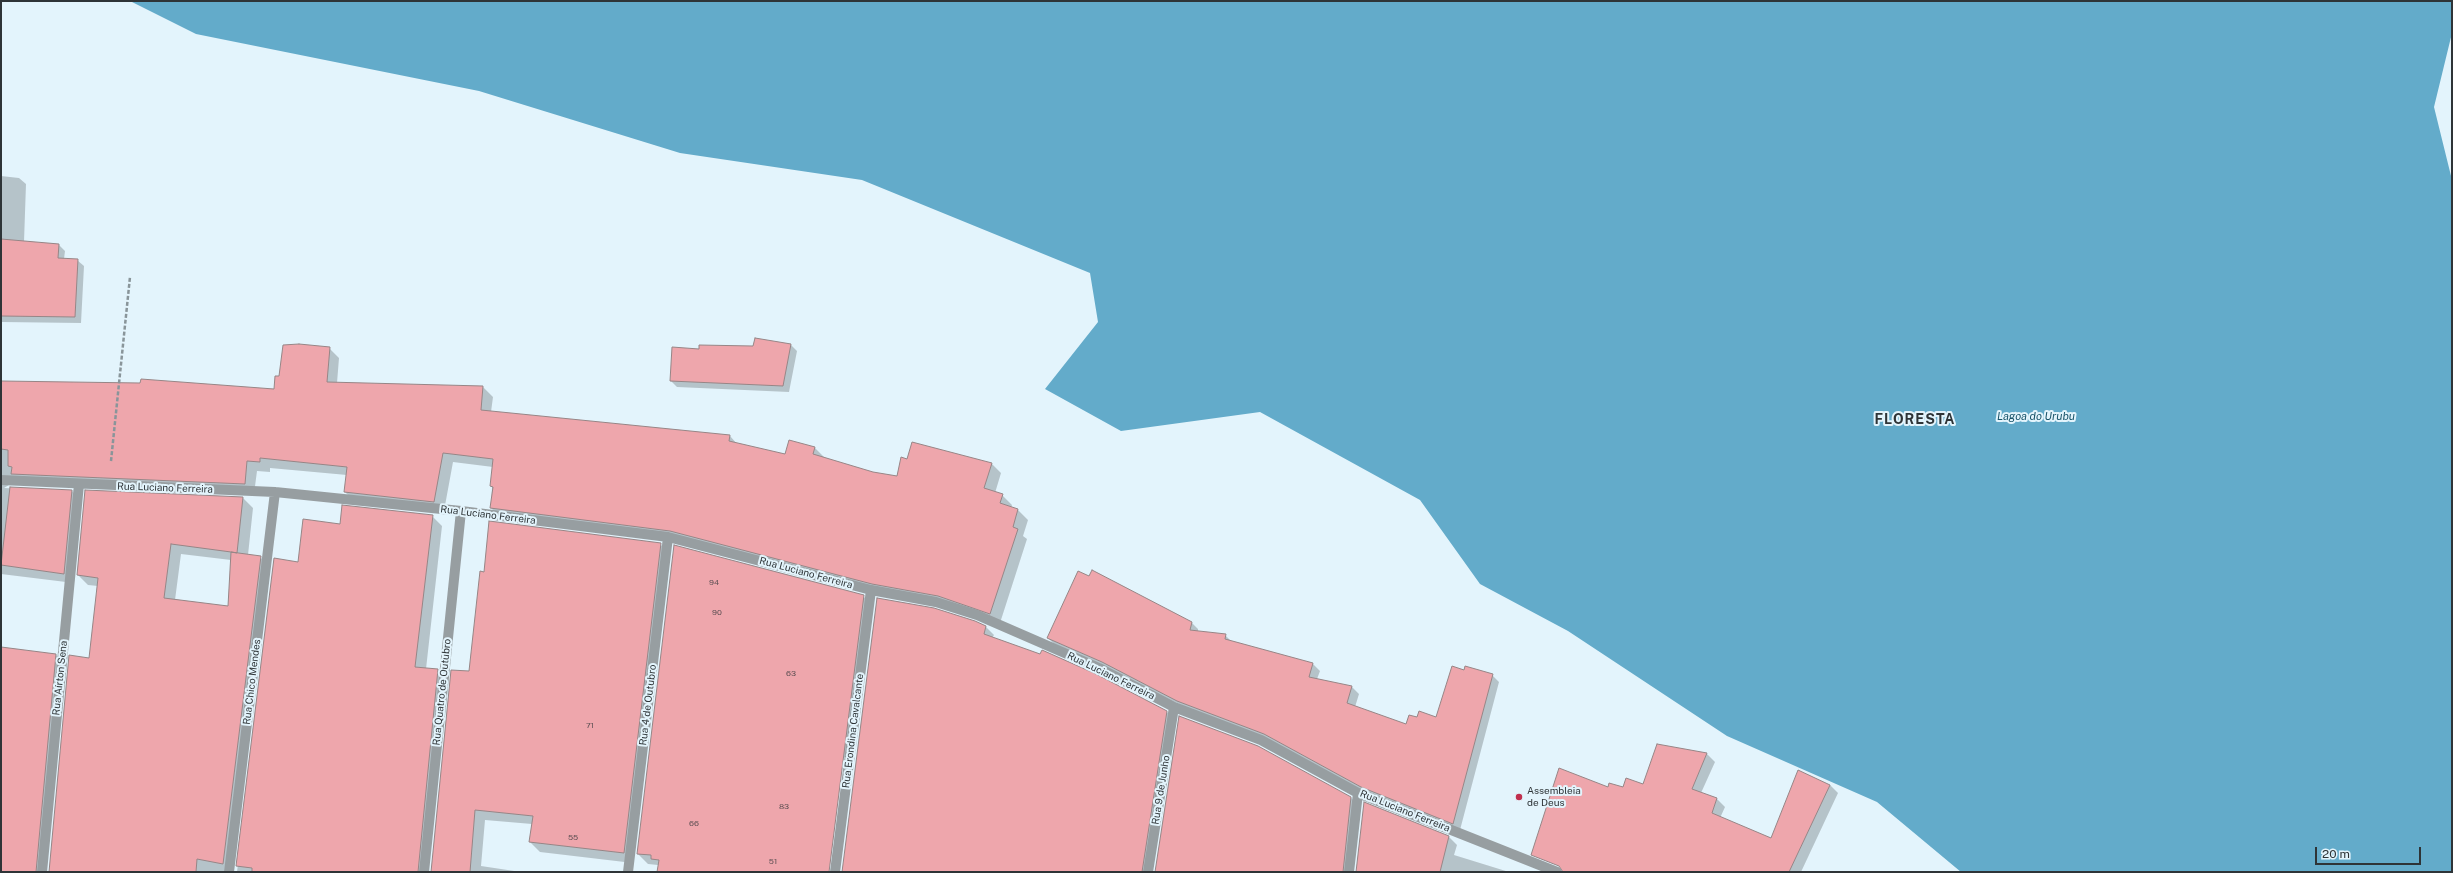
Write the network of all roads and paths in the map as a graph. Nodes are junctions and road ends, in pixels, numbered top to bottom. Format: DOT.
graph roads {
  1 [pos="130,277"];
  2 [pos="1,480"];
  3 [pos="79,484"];
  4 [pos="109,485"];
  5 [pos="275,492"];
  6 [pos="461,511"];
  7 [pos="668,537"];
  8 [pos="871,590"];
  9 [pos="1174,707"];
  10 [pos="1358,793"];
  11 [pos="1553,871"];
  12 [pos="42,872"];
  13 [pos="229,872"];
  14 [pos="424,872"];
  15 [pos="628,872"];
  16 [pos="835,872"];
  17 [pos="1148,872"];
  18 [pos="1349,872"];
  1 -- 4 [label="path"];
  2 -- 3 [label="street, Rua Luciano Ferreira"];
  3 -- 4 [label="street, Rua Luciano Ferreira"];
  3 -- 12 [label="street, Rua Aírton Sena"];
  4 -- 5 [label="street, Rua Luciano Ferreira"];
  5 -- 6 [label="street, Rua Luciano Ferreira"];
  5 -- 13 [label="street, Rua Chico Mendes"];
  6 -- 7 [label="street, Rua Luciano Ferreira"];
  6 -- 14 [label="street, Rua Quatro de Outubro"];
  7 -- 8 [label="street, Rua Luciano Ferreira"];
  7 -- 15 [label="street, Rua 4 de Outubro"];
  8 -- 9 [label="street, Rua Luciano Ferreira"];
  8 -- 16 [label="street, Rua Erondina Cavalcante"];
  9 -- 10 [label="street, Rua Luciano Ferreira"];
  9 -- 17 [label="street, Rua 9 de Junho"];
  10 -- 11 [label="street, Rua Luciano Ferreira"];
  10 -- 18 [label="street"];
}
